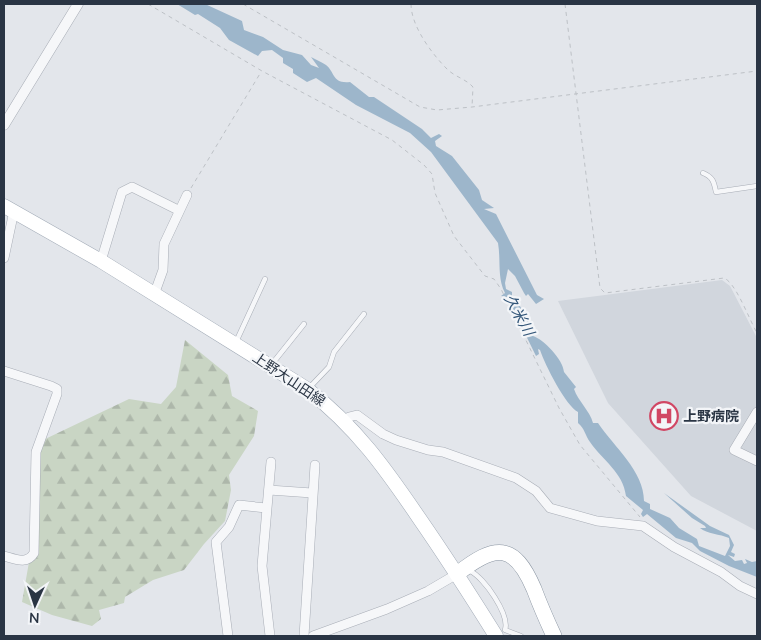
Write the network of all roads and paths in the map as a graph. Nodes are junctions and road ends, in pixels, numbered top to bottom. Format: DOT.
graph roads {
  1 [pos="78,4"];
  2 [pos="148,4"];
  3 [pos="243,4"];
  4 [pos="411,4"];
  5 [pos="565,4"];
  6 [pos="262,71"];
  7 [pos="757,71"];
  8 [pos="577,94"];
  9 [pos="472,107"];
  10 [pos="4,125"];
  11 [pos="703,173"];
  12 [pos="757,186"];
  13 [pos="187,195"];
  14 [pos="9,208"];
  15 [pos="178,210"];
  16 [pos="4,258"];
  17 [pos="101,261"];
  18 [pos="265,280"];
  19 [pos="154,294"];
  20 [pos="364,314"];
  21 [pos="304,324"];
  22 [pos="757,333"];
  23 [pos="235,344"];
  24 [pos="270,366"];
  25 [pos="4,370"];
  26 [pos="307,389"];
  27 [pos="757,412"];
  28 [pos="345,422"];
  29 [pos="757,461"];
  30 [pos="271,462"];
  31 [pos="315,465"];
  32 [pos="269,490"];
  33 [pos="312,493"];
  34 [pos="266,508"];
  35 [pos="652,530"];
  36 [pos="4,556"];
  37 [pos="462,574"];
  38 [pos="757,594"];
  39 [pos="228,636"];
  40 [pos="270,636"];
  41 [pos="304,636"];
  42 [pos="313,636"];
  43 [pos="496,636"];
  44 [pos="521,636"];
  45 [pos="546,636"];
  46 [pos="554,636"];
  1 -- 10 [label="street"];
  2 -- 6 [label="path"];
  3 -- 9 [label="path"];
  4 -- 9 [label="path"];
  5 -- 8 [label="path"];
  6 -- 13 [label="path"];
  6 -- 35 [label="path"];
  7 -- 8 [label="path"];
  8 -- 9 [label="path"];
  8 -- 22 [label="path"];
  11 -- 12 [label="lane"];
  13 -- 15 [label="street"];
  14 -- 16 [label="street"];
  14 -- 17 [label="main road, 上野大山田線"];
  15 -- 17 [label="street"];
  15 -- 19 [label="street"];
  17 -- 19 [label="main road, 上野大山田線"];
  18 -- 23 [label="lane"];
  19 -- 23 [label="main road, 上野大山田線"];
  20 -- 26 [label="lane"];
  21 -- 24 [label="lane"];
  23 -- 24 [label="main road, 上野大山田線"];
  24 -- 26 [label="main road, 上野大山田線"];
  25 -- 36 [label="street"];
  26 -- 28 [label="main road, 上野大山田線"];
  27 -- 29 [label="street"];
  28 -- 35 [label="street"];
  28 -- 37 [label="main road, 上野大山田線"];
  30 -- 32 [label="street"];
  31 -- 33 [label="street"];
  32 -- 33 [label="street"];
  32 -- 34 [label="street"];
  33 -- 41 [label="street"];
  34 -- 39 [label="street"];
  34 -- 40 [label="street"];
  35 -- 38 [label="street"];
  37 -- 42 [label="street"];
  37 -- 43 [label="main road, 上野大山田線"];
  37 -- 44 [label="lane"];
  37 -- 45 [label="highway"];
  37 -- 46 [label="highway"];
}
